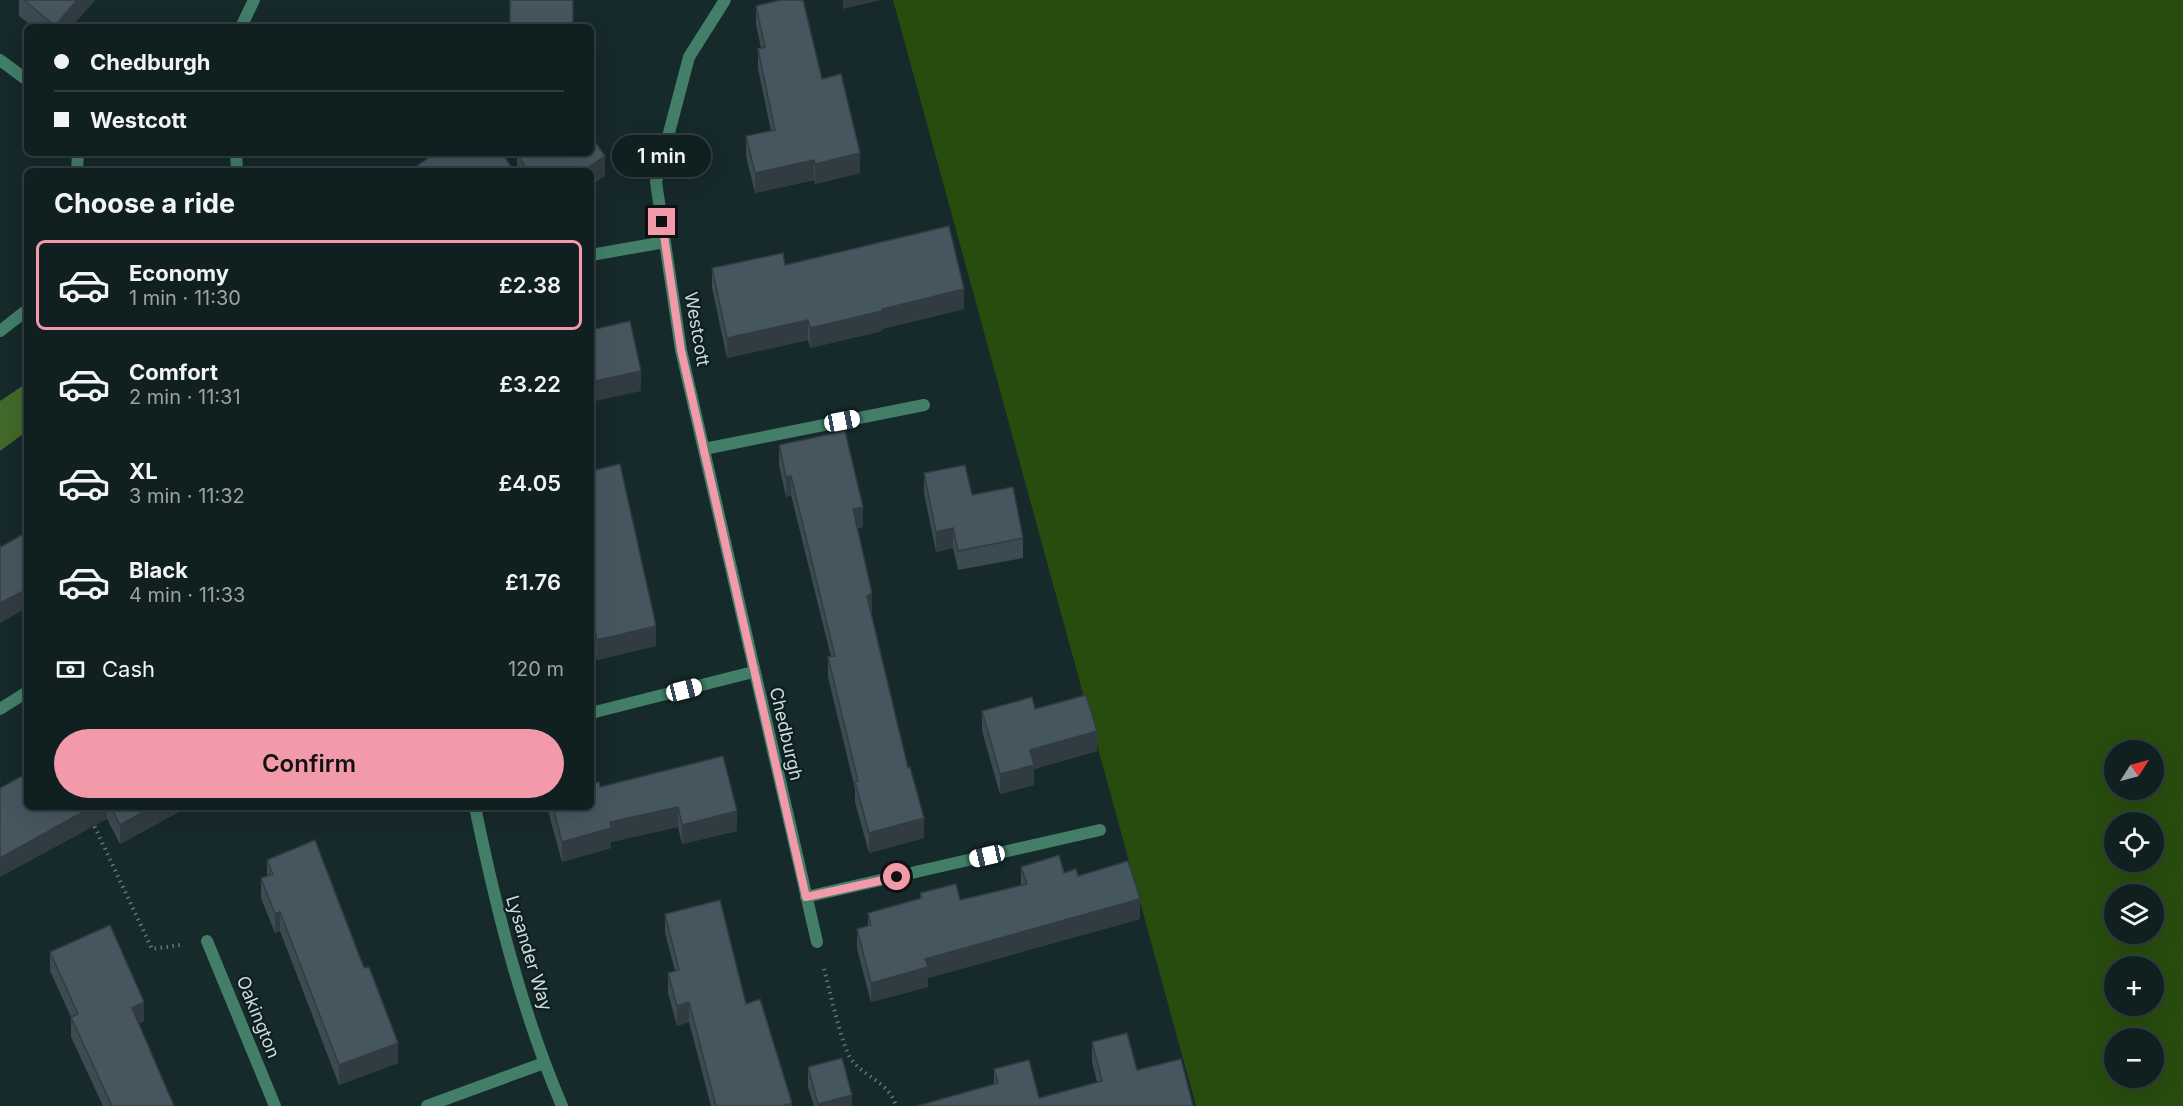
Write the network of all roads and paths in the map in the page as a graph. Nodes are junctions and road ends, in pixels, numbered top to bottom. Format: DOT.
graph roads {
  1 [pos="254,0"];
  2 [pos="725,0"];
  3 [pos="242,24"];
  4 [pos="0,60"];
  5 [pos="24,78"];
  6 [pos="665,242"];
  7 [pos="594,254"];
  8 [pos="24,312"];
  9 [pos="0,331"];
  10 [pos="924,405"];
  11 [pos="704,449"];
  12 [pos="753,672"];
  13 [pos="24,694"];
  14 [pos="0,709"];
  15 [pos="594,712"];
  16 [pos="476,810"];
  17 [pos="90,817"];
  18 [pos="1100,830"];
  19 [pos="806,897"];
  20 [pos="207,941"];
  21 [pos="817,942"];
  22 [pos="544,1063"];
  23 [pos="275,1106"];
  24 [pos="427,1106"];
  25 [pos="562,1106"];
  26 [pos="896,1106"];
  1 -- 3 [label="street"];
  2 -- 6 [label="street, Westcott"];
  4 -- 5 [label="street"];
  6 -- 7 [label="street"];
  6 -- 11 [label="street, Westcott"];
  8 -- 9 [label="street"];
  10 -- 11 [label="street"];
  11 -- 12 [label="street, Westcott"];
  12 -- 15 [label="street, Chedburgh"];
  12 -- 19 [label="street, Chedburgh"];
  13 -- 14 [label="street"];
  16 -- 22 [label="street, Lysander Way"];
  17 -- 20 [label="path"];
  18 -- 19 [label="street"];
  19 -- 21 [label="street, Chedburgh"];
  20 -- 23 [label="street, Oakington"];
  21 -- 26 [label="path"];
  22 -- 24 [label="street"];
  22 -- 25 [label="street, Lysander Way"];
}
